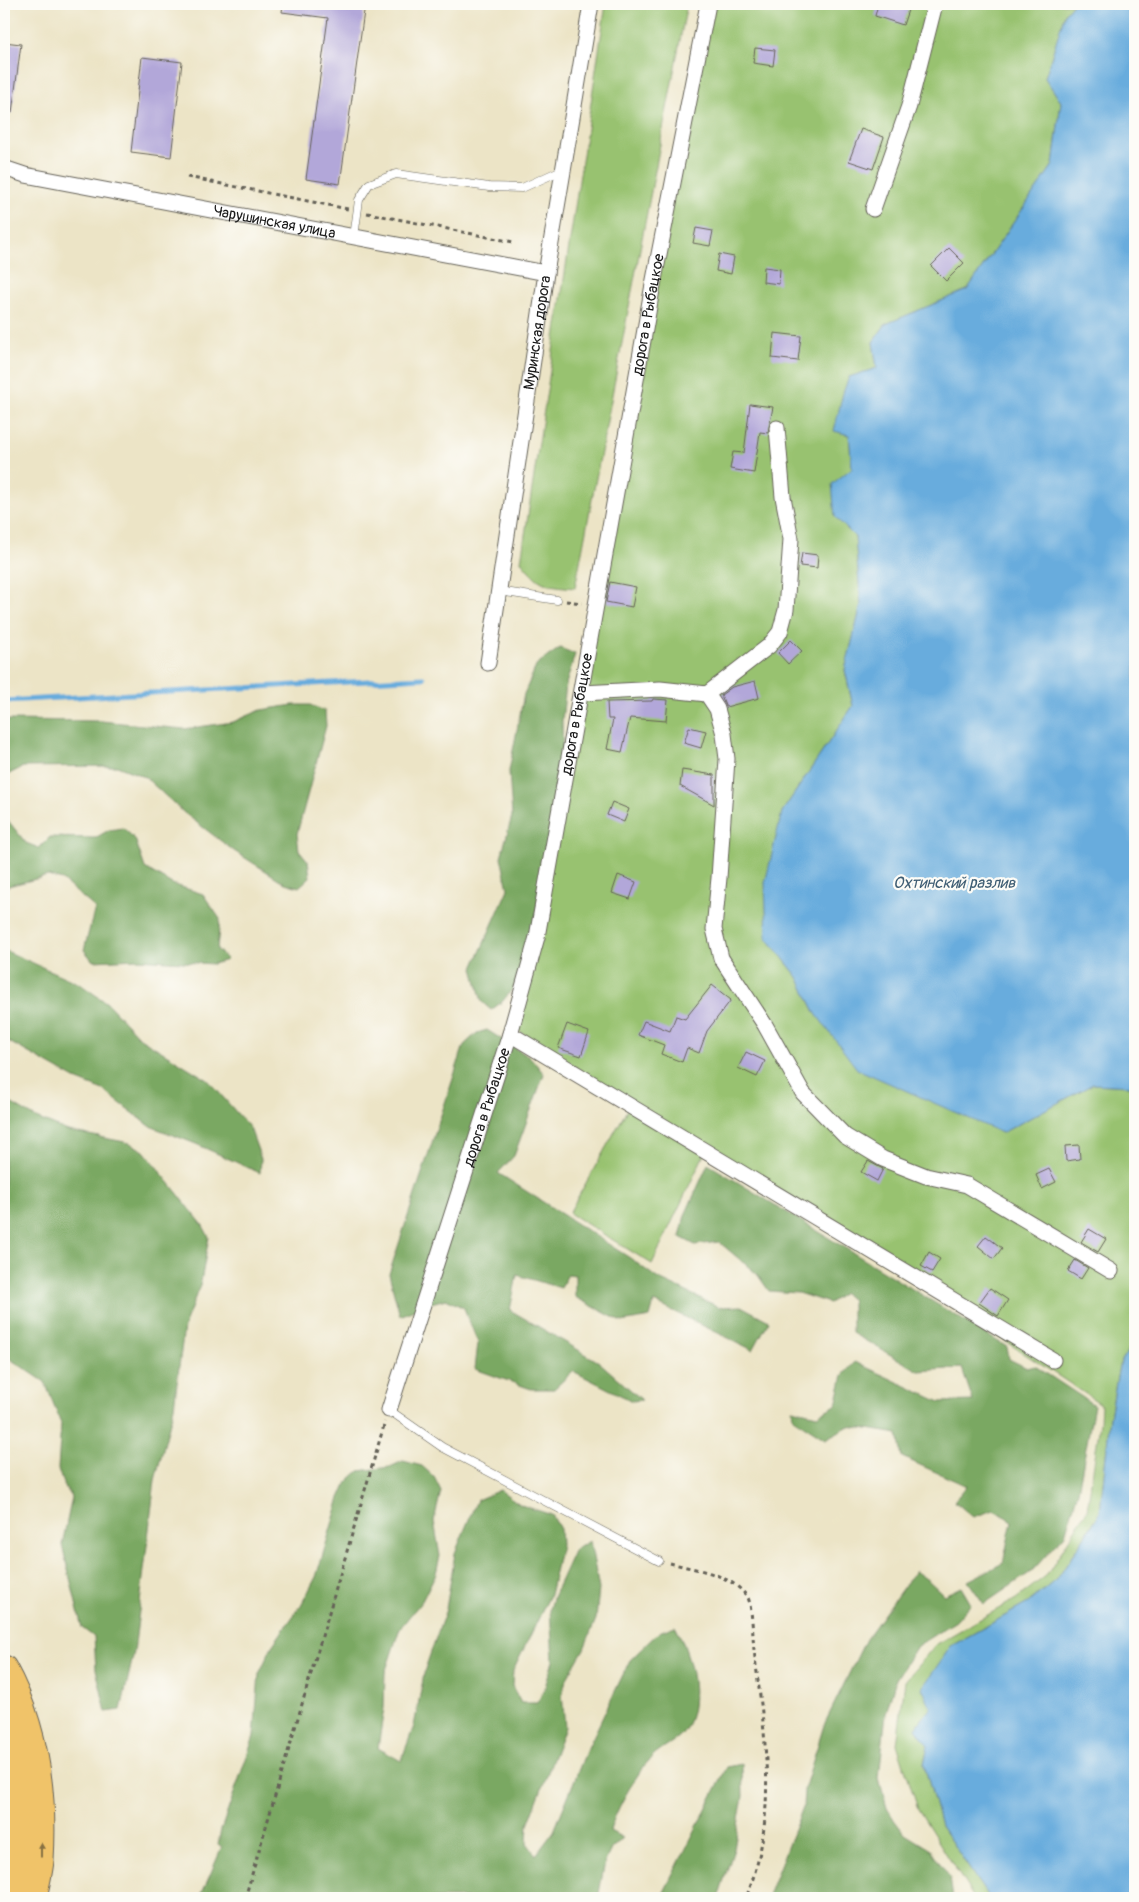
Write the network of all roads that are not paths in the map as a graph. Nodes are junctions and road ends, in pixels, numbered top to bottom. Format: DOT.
graph roads {
  1 [pos="592,4"];
  2 [pos="708,4"];
  3 [pos="935,4"];
  4 [pos="4,168"];
  5 [pos="564,169"];
  6 [pos="873,209"];
  7 [pos="354,237"];
  8 [pos="546,273"];
  9 [pos="777,428"];
  10 [pos="499,591"];
  11 [pos="557,600"];
  12 [pos="488,663"];
  13 [pos="582,693"];
  14 [pos="707,694"];
  15 [pos="510,1034"];
  16 [pos="1110,1271"];
  17 [pos="1053,1360"];
  18 [pos="389,1410"];
  19 [pos="659,1561"];
  20 [pos="4,1668"];
  21 [pos="4,1723"];
  22 [pos="11,1898"];
  23 [pos="34,1898"];
  1 -- 5 [label="street, Муринская дорога"];
  2 -- 13 [label="street, дорога в Рыбацкое"];
  3 -- 6 [label="street"];
  4 -- 7 [label="street, Чарушинская улица"];
  5 -- 7 [label="lane"];
  5 -- 8 [label="street, Муринская дорога"];
  7 -- 8 [label="street, Чарушинская улица"];
  8 -- 10 [label="street, Муринская дорога"];
  9 -- 14 [label="street"];
  10 -- 11 [label="lane"];
  10 -- 12 [label="street, Муринская дорога"];
  13 -- 14 [label="street"];
  13 -- 15 [label="street, дорога в Рыбацкое"];
  14 -- 16 [label="street"];
  15 -- 17 [label="street"];
  15 -- 18 [label="street, дорога в Рыбацкое"];
  18 -- 19 [label="lane"];
  23 -- 20 [label="main road, one-way"];
  21 -- 22 [label="main road"];
}
